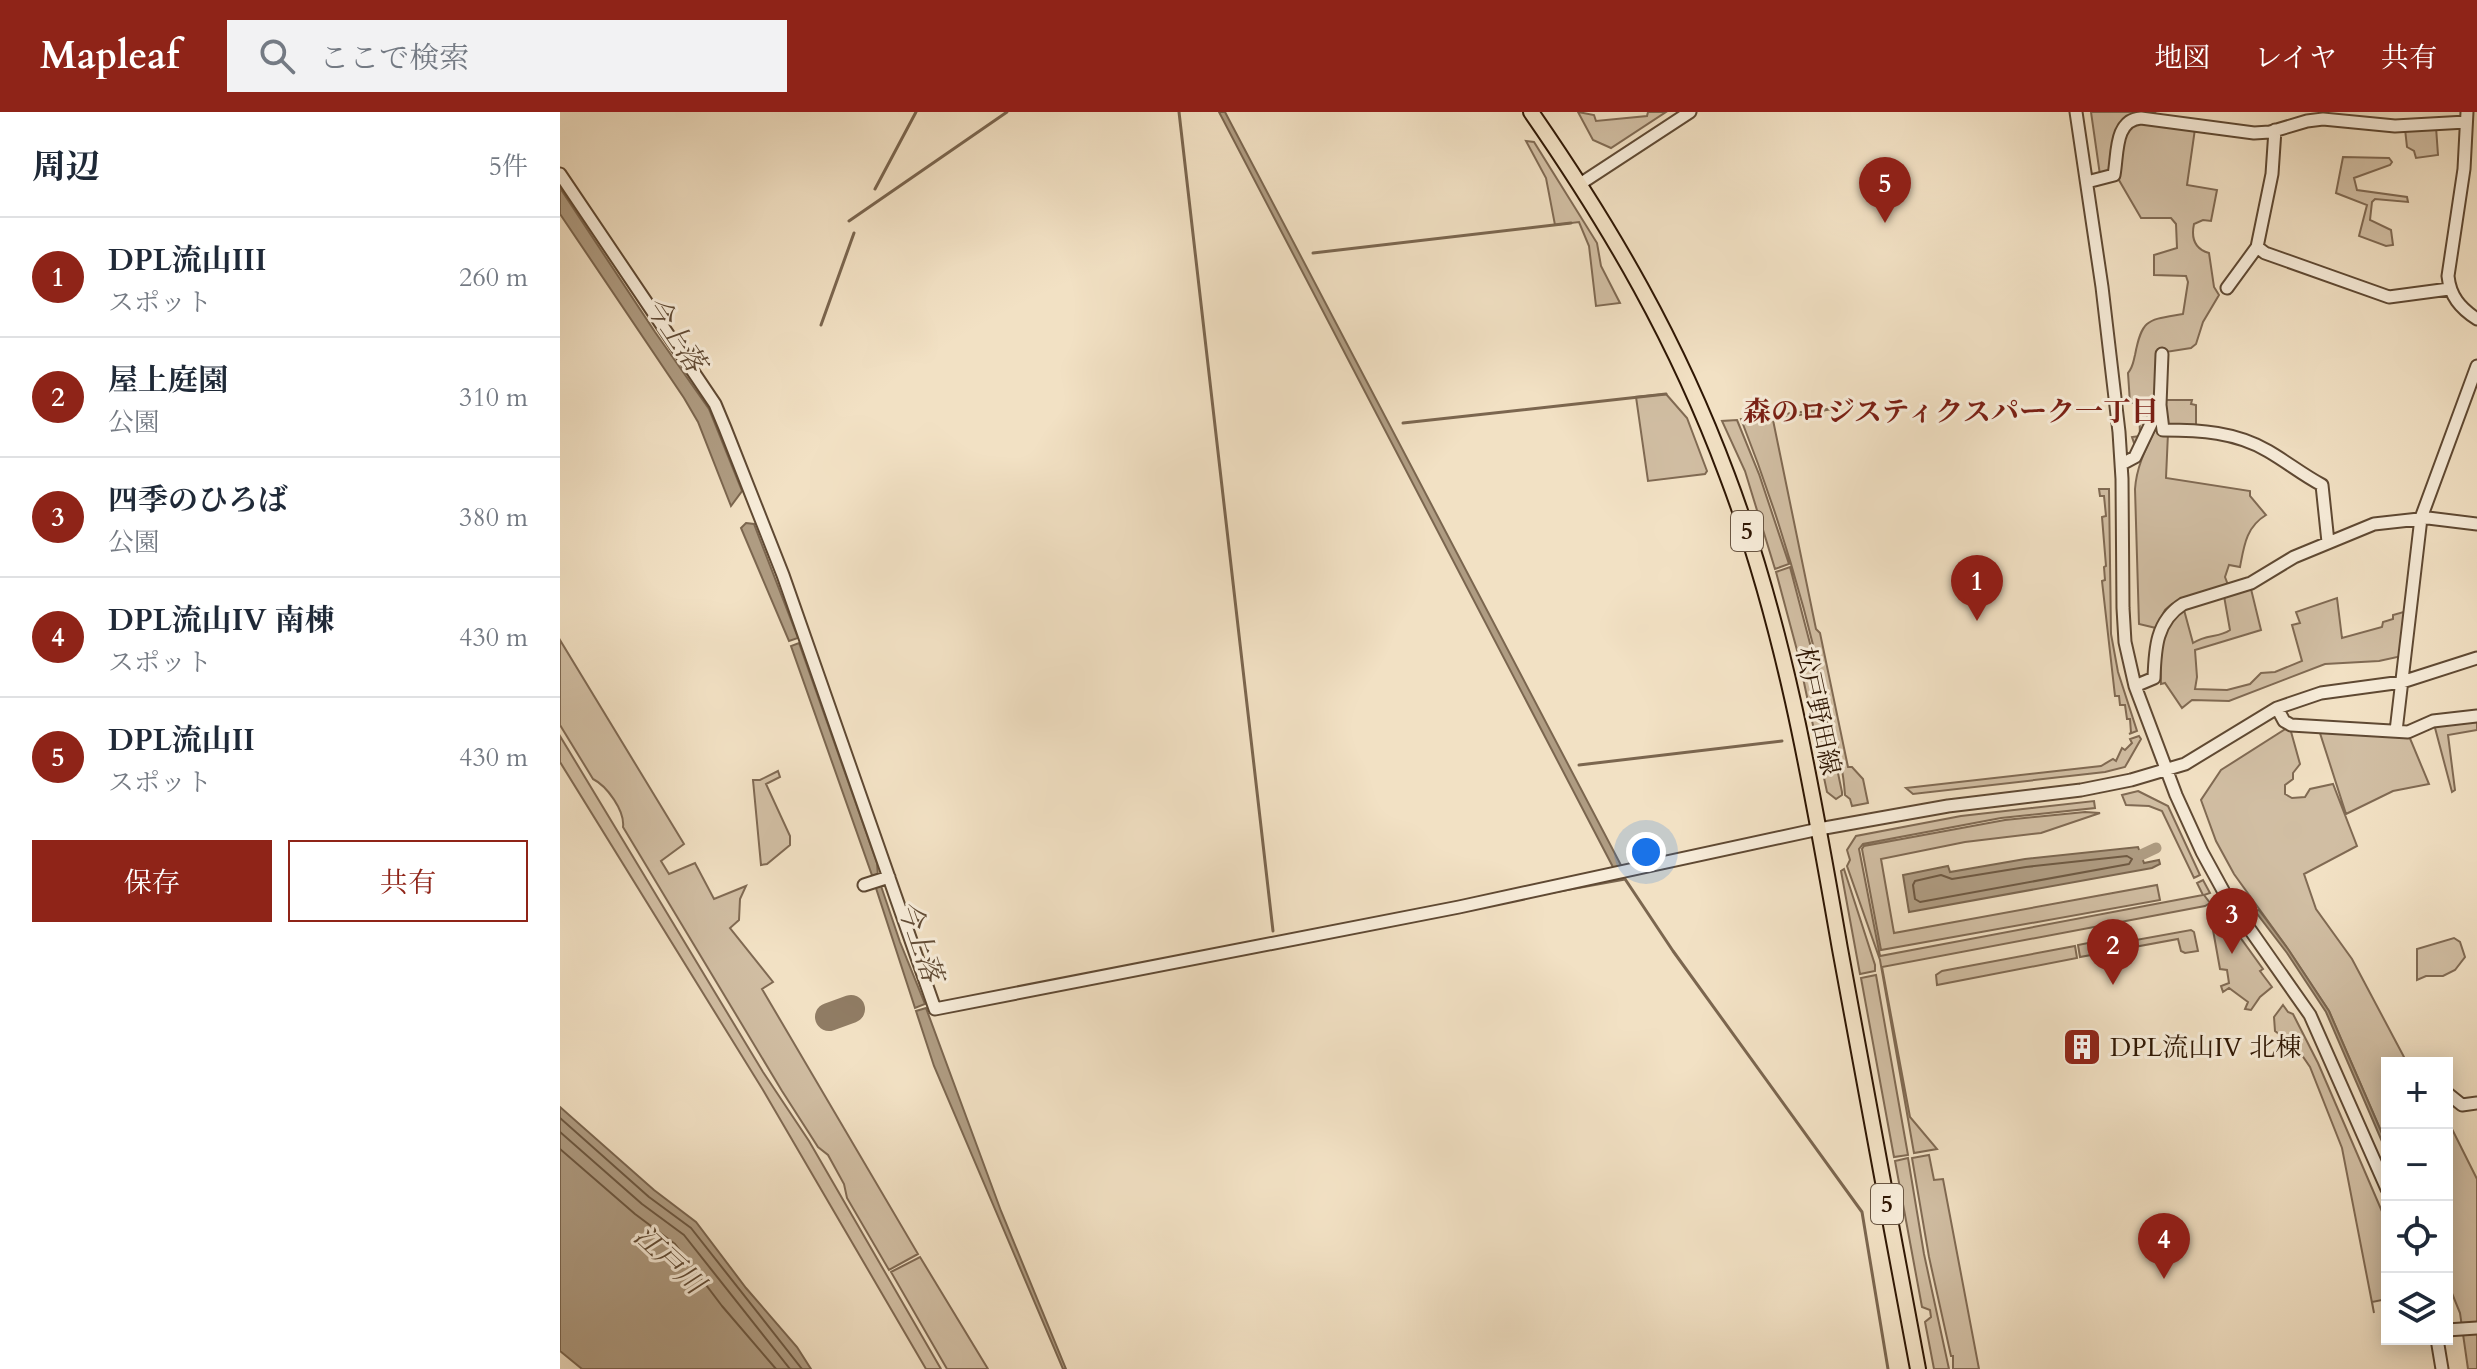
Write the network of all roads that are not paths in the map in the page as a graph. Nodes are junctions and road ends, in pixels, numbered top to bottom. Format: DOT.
graph roads {
  1 [pos="1531,112"];
  2 [pos="1690,112"];
  3 [pos="2076,112"];
  4 [pos="2340,116"];
  5 [pos="2467,117"];
  6 [pos="2275,130"];
  7 [pos="560,174"];
  8 [pos="2087,182"];
  9 [pos="1580,184"];
  10 [pos="2257,247"];
  11 [pos="2227,288"];
  12 [pos="2449,289"];
  13 [pos="2477,319"];
  14 [pos="2162,354"];
  15 [pos="2477,366"];
  16 [pos="2160,405"];
  17 [pos="2122,464"];
  18 [pos="2421,518"];
  19 [pos="2477,524"];
  20 [pos="2328,542"];
  21 [pos="2477,658"];
  22 [pos="2402,682"];
  23 [pos="2135,686"];
  24 [pos="2277,708"];
  25 [pos="2477,716"];
  26 [pos="2396,731"];
  27 [pos="2167,770"];
  28 [pos="1819,829"];
  29 [pos="2453,1098"];
  30 [pos="2477,1103"];
  31 [pos="2381,1175"];
  32 [pos="2477,1328"];
  33 [pos="2455,1329"];
  34 [pos="2438,1345"];
  35 [pos="1918,1369"];
  36 [pos="2442,1369"];
  1 -- 9 [label="main road, 松戸野田線 / 5"];
  2 -- 9 [label="street"];
  3 -- 8 [label="street"];
  4 -- 5 [label="street"];
  4 -- 6 [label="street"];
  5 -- 12 [label="street"];
  6 -- 8 [label="street"];
  6 -- 10 [label="street"];
  7 -- 28 [label="street"];
  8 -- 17 [label="street"];
  9 -- 28 [label="main road, 松戸野田線 / 5"];
  10 -- 11 [label="street"];
  10 -- 12 [label="street"];
  12 -- 13 [label="street"];
  14 -- 16 [label="street"];
  15 -- 18 [label="street"];
  16 -- 17 [label="street"];
  16 -- 20 [label="street"];
  17 -- 23 [label="street"];
  18 -- 19 [label="street"];
  18 -- 20 [label="street"];
  18 -- 22 [label="street"];
  20 -- 23 [label="street"];
  21 -- 22 [label="street"];
  22 -- 24 [label="street"];
  22 -- 26 [label="street"];
  23 -- 27 [label="street"];
  24 -- 26 [label="street"];
  24 -- 27 [label="street"];
  25 -- 26 [label="street"];
  27 -- 28 [label="street"];
  27 -- 31 [label="street"];
  28 -- 35 [label="main road, 松戸野田線 / 5"];
  29 -- 30 [label="street"];
  32 -- 33 [label="street"];
  34 -- 36 [label="street"];
}
